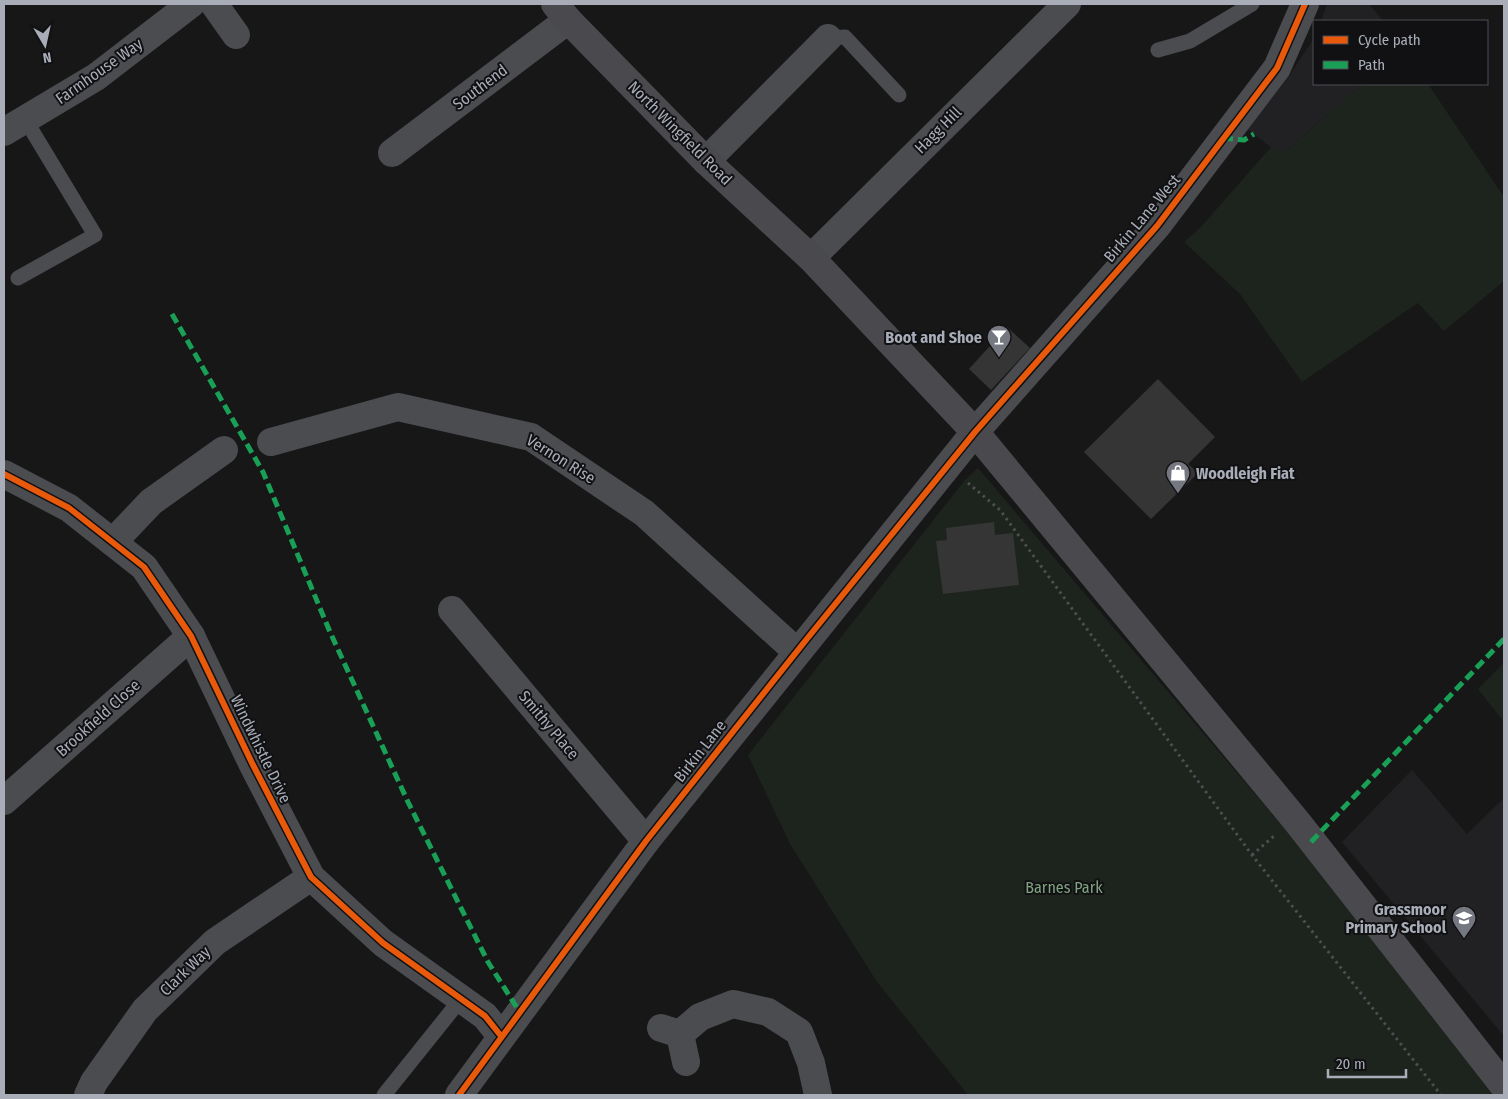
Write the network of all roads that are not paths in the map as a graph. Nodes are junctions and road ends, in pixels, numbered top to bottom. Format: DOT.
graph roads {
  1 [pos="191,4"];
  2 [pos="214,4"];
  3 [pos="1067,4"];
  4 [pos="1252,4"];
  5 [pos="1305,4"];
  6 [pos="561,12"];
  7 [pos="236,35"];
  8 [pos="828,38"];
  9 [pos="1158,50"];
  10 [pos="899,95"];
  11 [pos="14,126"];
  12 [pos="392,153"];
  13 [pos="706,161"];
  14 [pos="811,258"];
  15 [pos="18,278"];
  16 [pos="975,432"];
  17 [pos="271,442"];
  18 [pos="224,450"];
  19 [pos="4,474"];
  20 [pos="113,542"];
  21 [pos="452,610"];
  22 [pos="191,636"];
  23 [pos="797,652"];
  24 [pos="4,801"];
  25 [pos="646,841"];
  26 [pos="311,877"];
  27 [pos="460,999"];
  28 [pos="501,1036"];
  29 [pos="686,1062"];
  30 [pos="1504,1086"];
  31 [pos="88,1095"];
  32 [pos="384,1095"];
  33 [pos="459,1095"];
  34 [pos="818,1095"];
  1 -- 11 [label="street, Farmhouse Way"];
  2 -- 7 [label="street"];
  3 -- 14 [label="street, Hagg Hill"];
  4 -- 9 [label="lane"];
  5 -- 16 [label="street, Birkin Lane West"];
  6 -- 12 [label="street, Southend"];
  6 -- 13 [label="main road, North Wingfield Road"];
  8 -- 10 [label="lane"];
  8 -- 13 [label="street"];
  11 -- 15 [label="lane"];
  13 -- 14 [label="main road, North Wingfield Road"];
  14 -- 16 [label="main road, North Wingfield Road"];
  16 -- 23 [label="street, Birkin Lane"];
  16 -- 30 [label="main road, North Wingfield Road"];
  17 -- 23 [label="street, Vernon Rise"];
  18 -- 20 [label="street"];
  19 -- 20 [label="street, Windwhistle Drive"];
  20 -- 22 [label="street, Windwhistle Drive"];
  21 -- 25 [label="street, Smithy Place"];
  22 -- 24 [label="street, Brookfield Close"];
  22 -- 26 [label="street, Windwhistle Drive"];
  23 -- 25 [label="street, Birkin Lane"];
  25 -- 28 [label="street, Birkin Lane"];
  26 -- 27 [label="street, Windwhistle Drive"];
  26 -- 31 [label="street, Clark Way"];
  27 -- 28 [label="street, Windwhistle Drive"];
  27 -- 32 [label="lane"];
  28 -- 33 [label="street, Birkin Lane"];
  29 -- 34 [label="street"];
}
